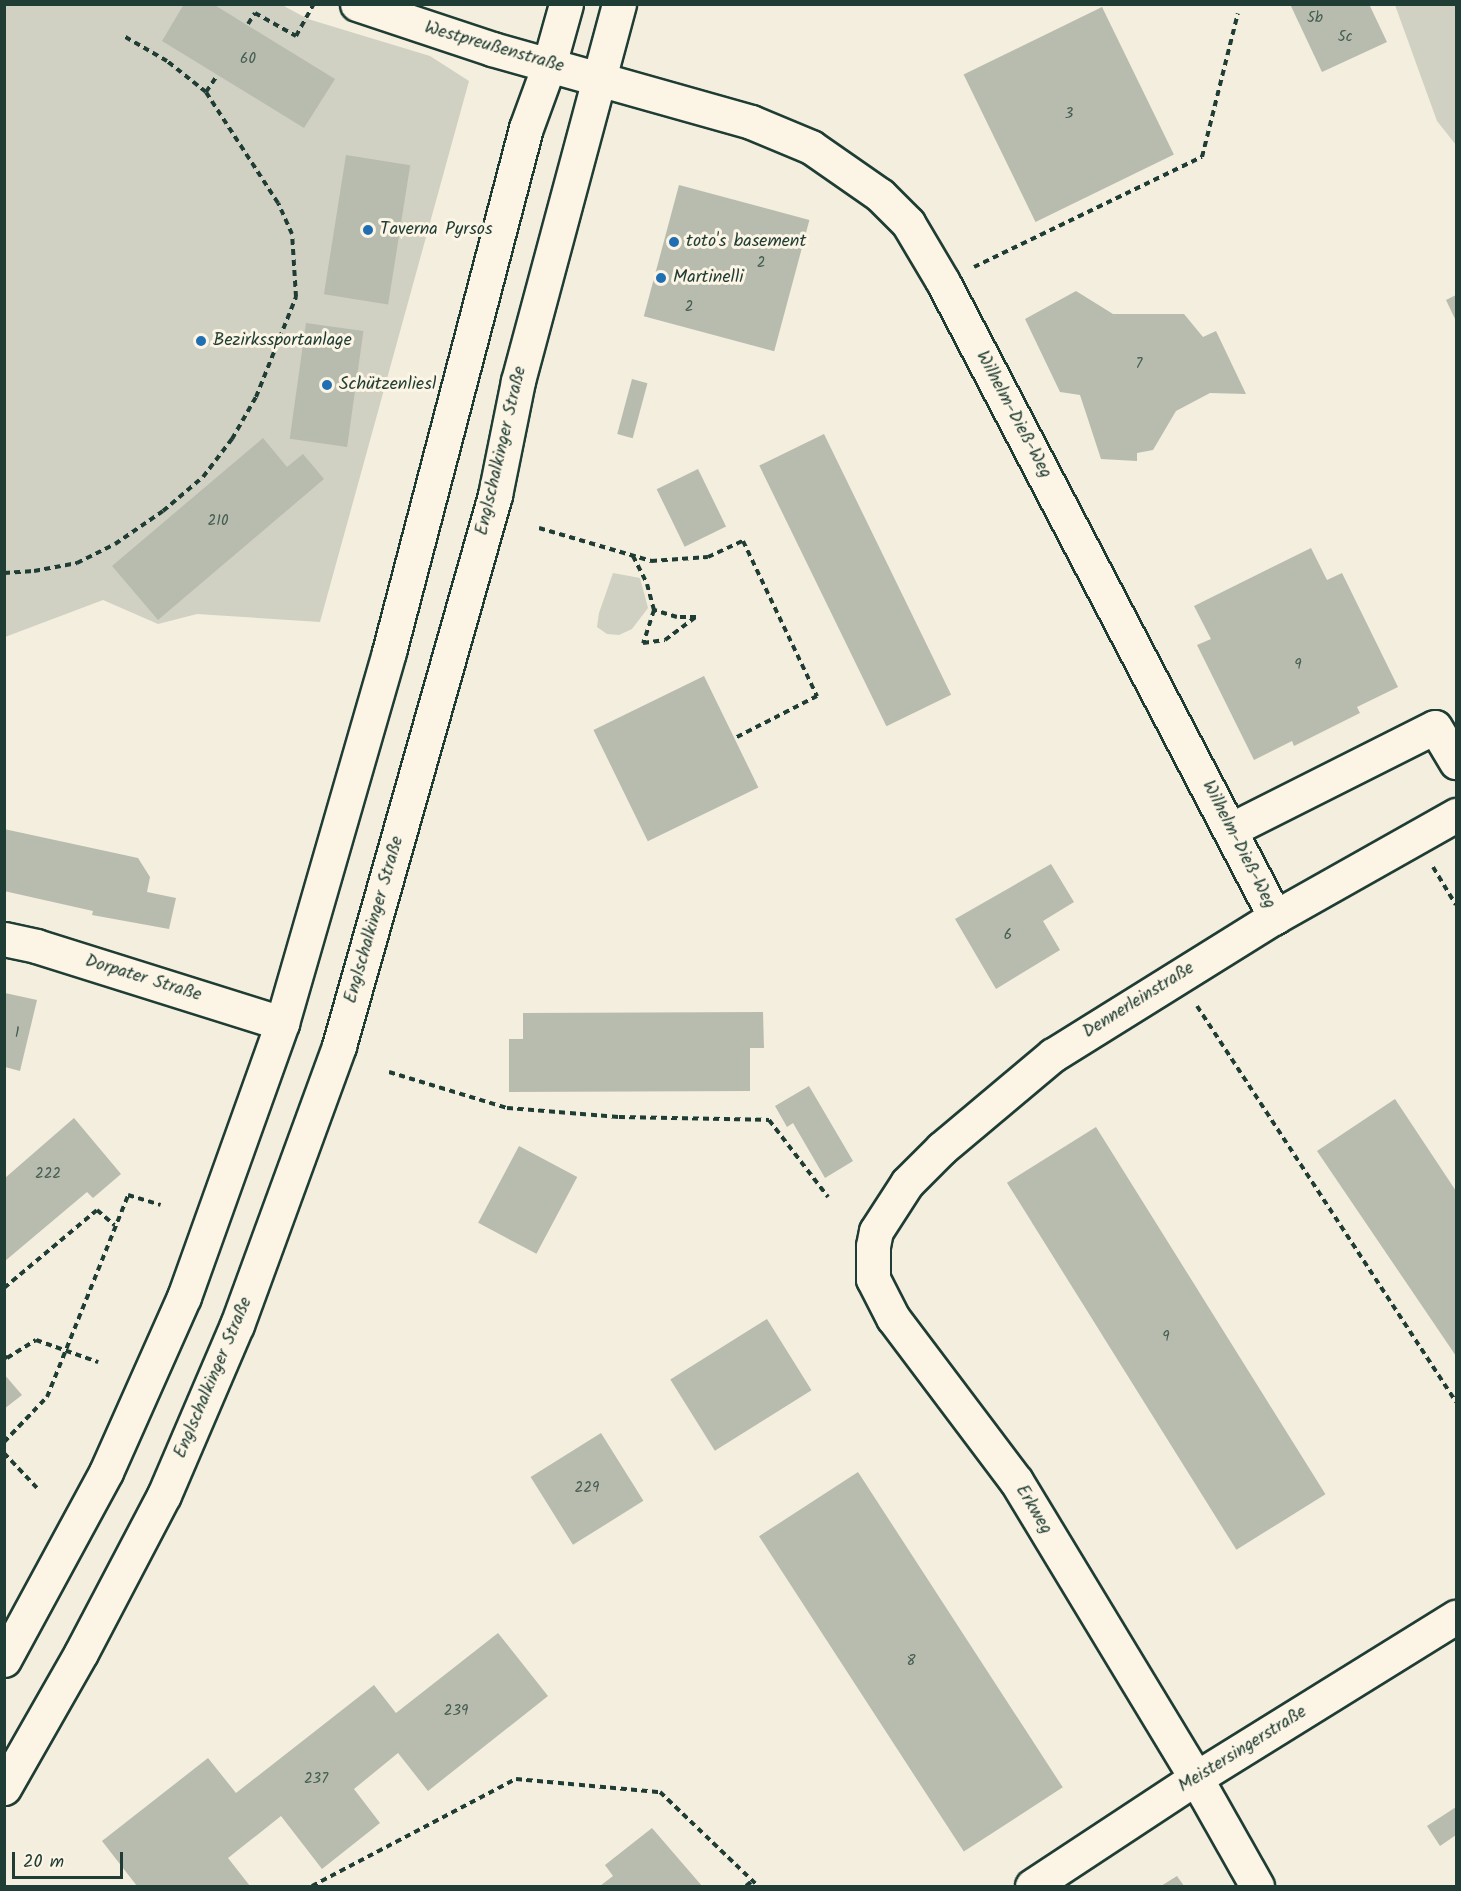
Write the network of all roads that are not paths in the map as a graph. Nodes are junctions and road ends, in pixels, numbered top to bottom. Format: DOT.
graph roads {
  1 [pos="357,4"];
  2 [pos="566,4"];
  3 [pos="619,4"];
  4 [pos="549,65"];
  5 [pos="598,78"];
  6 [pos="1456,762"];
  7 [pos="1456,815"];
  8 [pos="1230,830"];
  9 [pos="1275,917"];
  10 [pos="4,939"];
  11 [pos="282,1023"];
  12 [pos="873,1246"];
  13 [pos="1456,1617"];
  14 [pos="4,1660"];
  15 [pos="1196,1778"];
  16 [pos="4,1788"];
  17 [pos="1032,1887"];
  18 [pos="1257,1887"];
  1 -- 4 [label="street, Westpreußenstraße"];
  2 -- 4 [label="street"];
  3 -- 5 [label="street, Englschalkinger Straße"];
  4 -- 5 [label="street, Westpreußenstraße"];
  4 -- 11 [label="street"];
  5 -- 8 [label="street, Wilhelm-Dieß-Weg"];
  5 -- 16 [label="street, Englschalkinger Straße"];
  6 -- 8 [label="street"];
  7 -- 9 [label="street, Dennerleinstraße"];
  8 -- 9 [label="street, Wilhelm-Dieß-Weg"];
  9 -- 12 [label="street, Dennerleinstraße"];
  10 -- 11 [label="street, Dorpater Straße"];
  11 -- 14 [label="street"];
  12 -- 15 [label="street, Erkweg"];
  13 -- 15 [label="street, Meistersingerstraße"];
  15 -- 17 [label="street, Meistersingerstraße"];
  15 -- 18 [label="street, Erkweg"];
}
